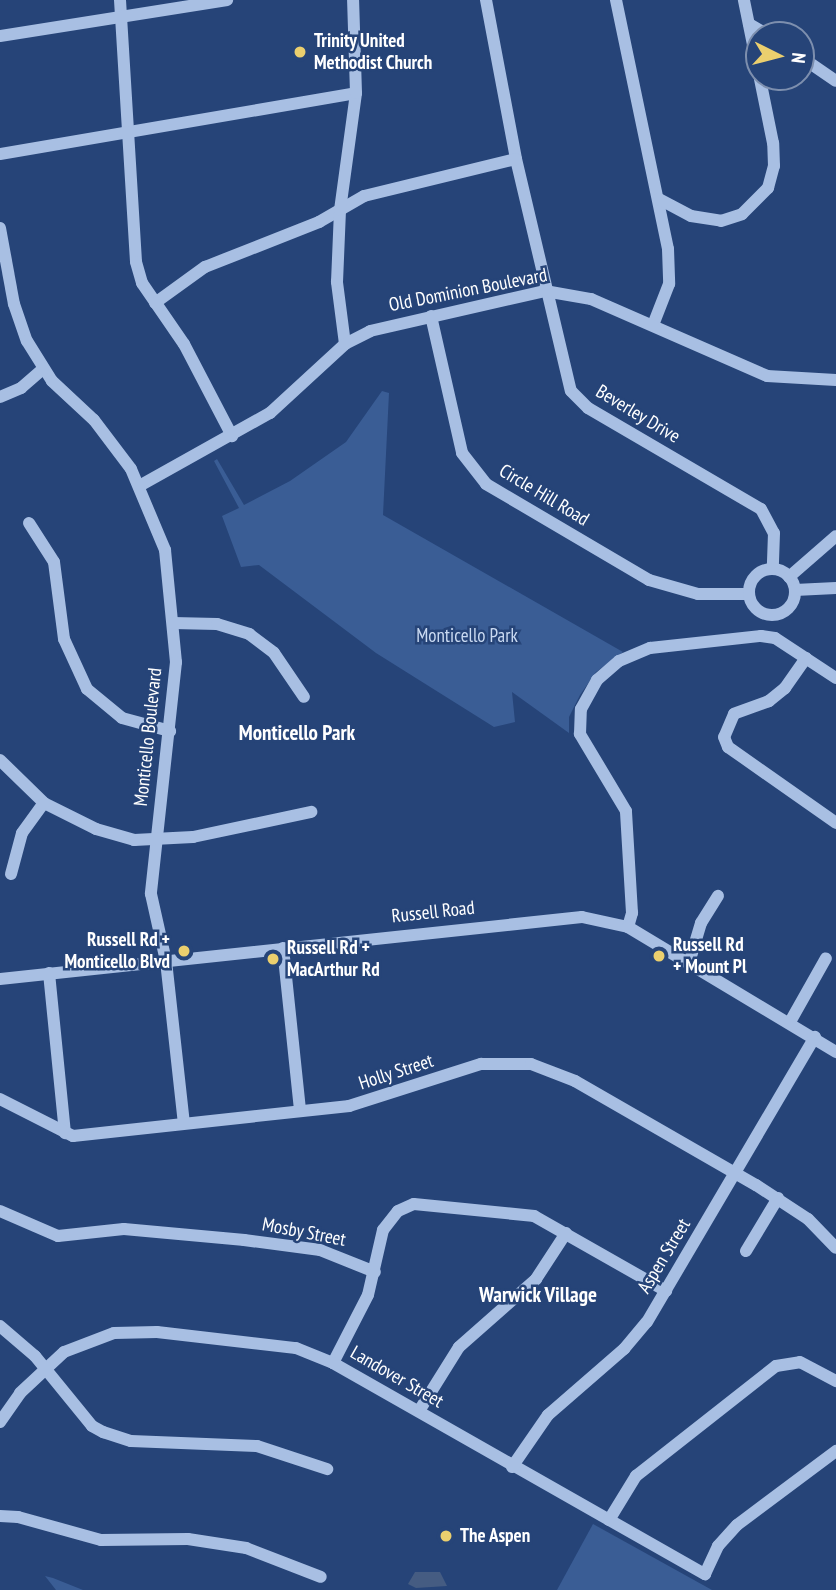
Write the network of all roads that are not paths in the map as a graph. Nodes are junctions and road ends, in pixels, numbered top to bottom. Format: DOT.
graph roads {
  1 [pos="120,0"];
  2 [pos="227,0"];
  3 [pos="353,0"];
  4 [pos="486,0"];
  5 [pos="616,0"];
  6 [pos="744,0"];
  7 [pos="120,15"];
  8 [pos="748,21"];
  9 [pos="0,36"];
  10 [pos="815,66"];
  11 [pos="836,80"];
  12 [pos="762,91"];
  13 [pos="356,93"];
  14 [pos="125,132"];
  15 [pos="0,154"];
  16 [pos="516,159"];
  17 [pos="659,199"];
  18 [pos="340,210"];
  19 [pos="0,228"];
  20 [pos="4,264"];
  21 [pos="545,291"];
  22 [pos="155,303"];
  23 [pos="431,316"];
  24 [pos="653,325"];
  25 [pos="345,344"];
  26 [pos="43,369"];
  27 [pos="836,380"];
  28 [pos="0,397"];
  29 [pos="232,436"];
  30 [pos="141,485"];
  31 [pos="29,523"];
  32 [pos="836,536"];
  33 [pos="773,569"];
  34 [pos="792,583"];
  35 [pos="836,588"];
  36 [pos="749,594"];
  37 [pos="767,615"];
  38 [pos="173,623"];
  39 [pos="761,636"];
  40 [pos="806,659"];
  41 [pos="836,678"];
  42 [pos="304,697"];
  43 [pos="170,731"];
  44 [pos="0,760"];
  45 [pos="44,803"];
  46 [pos="311,811"];
  47 [pos="836,823"];
  48 [pos="155,842"];
  49 [pos="11,874"];
  50 [pos="718,896"];
  51 [pos="628,927"];
  52 [pos="283,948"];
  53 [pos="826,958"];
  54 [pos="166,961"];
  55 [pos="689,963"];
  56 [pos="49,973"];
  57 [pos="0,978"];
  58 [pos="790,1022"];
  59 [pos="816,1037"];
  60 [pos="836,1052"];
  61 [pos="0,1099"];
  62 [pos="300,1111"];
  63 [pos="184,1123"];
  64 [pos="65,1133"];
  65 [pos="736,1174"];
  66 [pos="778,1198"];
  67 [pos="0,1211"];
  68 [pos="566,1233"];
  69 [pos="836,1248"];
  70 [pos="746,1251"];
  71 [pos="374,1272"];
  72 [pos="666,1291"];
  73 [pos="0,1326"];
  74 [pos="333,1363"];
  75 [pos="47,1371"];
  76 [pos="836,1381"];
  77 [pos="419,1411"];
  78 [pos="0,1422"];
  79 [pos="836,1451"];
  80 [pos="512,1467"];
  81 [pos="327,1469"];
  82 [pos="0,1516"];
  83 [pos="609,1520"];
  84 [pos="321,1577"];
  1 -- 7 [label="street"];
  2 -- 7 [label="street"];
  3 -- 13 [label="street"];
  4 -- 16 [label="street, Beverley Drive"];
  5 -- 17 [label="street"];
  6 -- 8 [label="street"];
  7 -- 9 [label="street"];
  7 -- 14 [label="street"];
  10 -- 11 [label="street"];
  12 -- 17 [label="street"];
  13 -- 14 [label="street"];
  13 -- 18 [label="street"];
  14 -- 15 [label="street"];
  14 -- 22 [label="street"];
  16 -- 18 [label="street"];
  16 -- 21 [label="street, Beverley Drive"];
  17 -- 24 [label="street"];
  18 -- 22 [label="street"];
  18 -- 25 [label="street"];
  19 -- 20 [label="street, Monticello Boulevard"];
  20 -- 26 [label="street, Monticello Boulevard"];
  21 -- 23 [label="street, Old Dominion Boulevard"];
  21 -- 24 [label="street, Old Dominion Boulevard"];
  21 -- 33 [label="street, Beverley Drive"];
  22 -- 29 [label="street"];
  23 -- 25 [label="street, Old Dominion Boulevard"];
  23 -- 36 [label="street, Circle Hill Road"];
  24 -- 27 [label="street, Old Dominion Boulevard"];
  25 -- 29 [label="street, Old Dominion Boulevard"];
  26 -- 28 [label="street"];
  26 -- 30 [label="street, Monticello Boulevard"];
  29 -- 30 [label="street, Old Dominion Boulevard"];
  30 -- 38 [label="street, Monticello Boulevard"];
  31 -- 43 [label="street"];
  32 -- 34 [label="street"];
  33 -- 34 [label="street"];
  33 -- 36 [label="street"];
  34 -- 35 [label="street"];
  34 -- 37 [label="street"];
  36 -- 37 [label="street"];
  37 -- 39 [label="street"];
  38 -- 42 [label="street"];
  38 -- 43 [label="street, Monticello Boulevard"];
  39 -- 40 [label="street"];
  39 -- 51 [label="street"];
  40 -- 41 [label="street"];
  40 -- 47 [label="street"];
  43 -- 48 [label="street, Monticello Boulevard"];
  44 -- 45 [label="street"];
  45 -- 48 [label="street"];
  45 -- 49 [label="street"];
  46 -- 48 [label="street"];
  48 -- 54 [label="street, Monticello Boulevard"];
  50 -- 55 [label="street"];
  51 -- 52 [label="street, Russell Road"];
  51 -- 55 [label="street, Russell Road"];
  52 -- 54 [label="street, Russell Road"];
  52 -- 62 [label="street"];
  53 -- 58 [label="street"];
  54 -- 56 [label="street, Russell Road"];
  54 -- 63 [label="street, Monticello Boulevard"];
  55 -- 58 [label="street, Russell Road"];
  56 -- 57 [label="street, Russell Road"];
  56 -- 64 [label="street"];
  58 -- 59 [label="street, Russell Road"];
  59 -- 60 [label="street, Russell Road"];
  59 -- 65 [label="street, Aspen Street"];
  61 -- 64 [label="street, Holly Street"];
  62 -- 63 [label="street, Holly Street"];
  62 -- 65 [label="street, Holly Street"];
  63 -- 64 [label="street, Holly Street"];
  65 -- 66 [label="street, Holly Street"];
  65 -- 72 [label="street, Aspen Street"];
  66 -- 69 [label="street, Holly Street"];
  66 -- 70 [label="street"];
  67 -- 71 [label="street, Mosby Street"];
  68 -- 71 [label="street"];
  68 -- 72 [label="street"];
  68 -- 77 [label="street"];
  71 -- 74 [label="street"];
  72 -- 80 [label="street, Aspen Street"];
  73 -- 75 [label="street"];
  74 -- 75 [label="street, Landover Street"];
  74 -- 77 [label="street, Landover Street"];
  75 -- 78 [label="street, Landover Street"];
  75 -- 81 [label="street"];
  76 -- 83 [label="street"];
  77 -- 80 [label="street, Landover Street"];
  79 -- 83 [label="street, Landover Street"];
  80 -- 83 [label="street, Landover Street"];
  82 -- 84 [label="street"];
}
